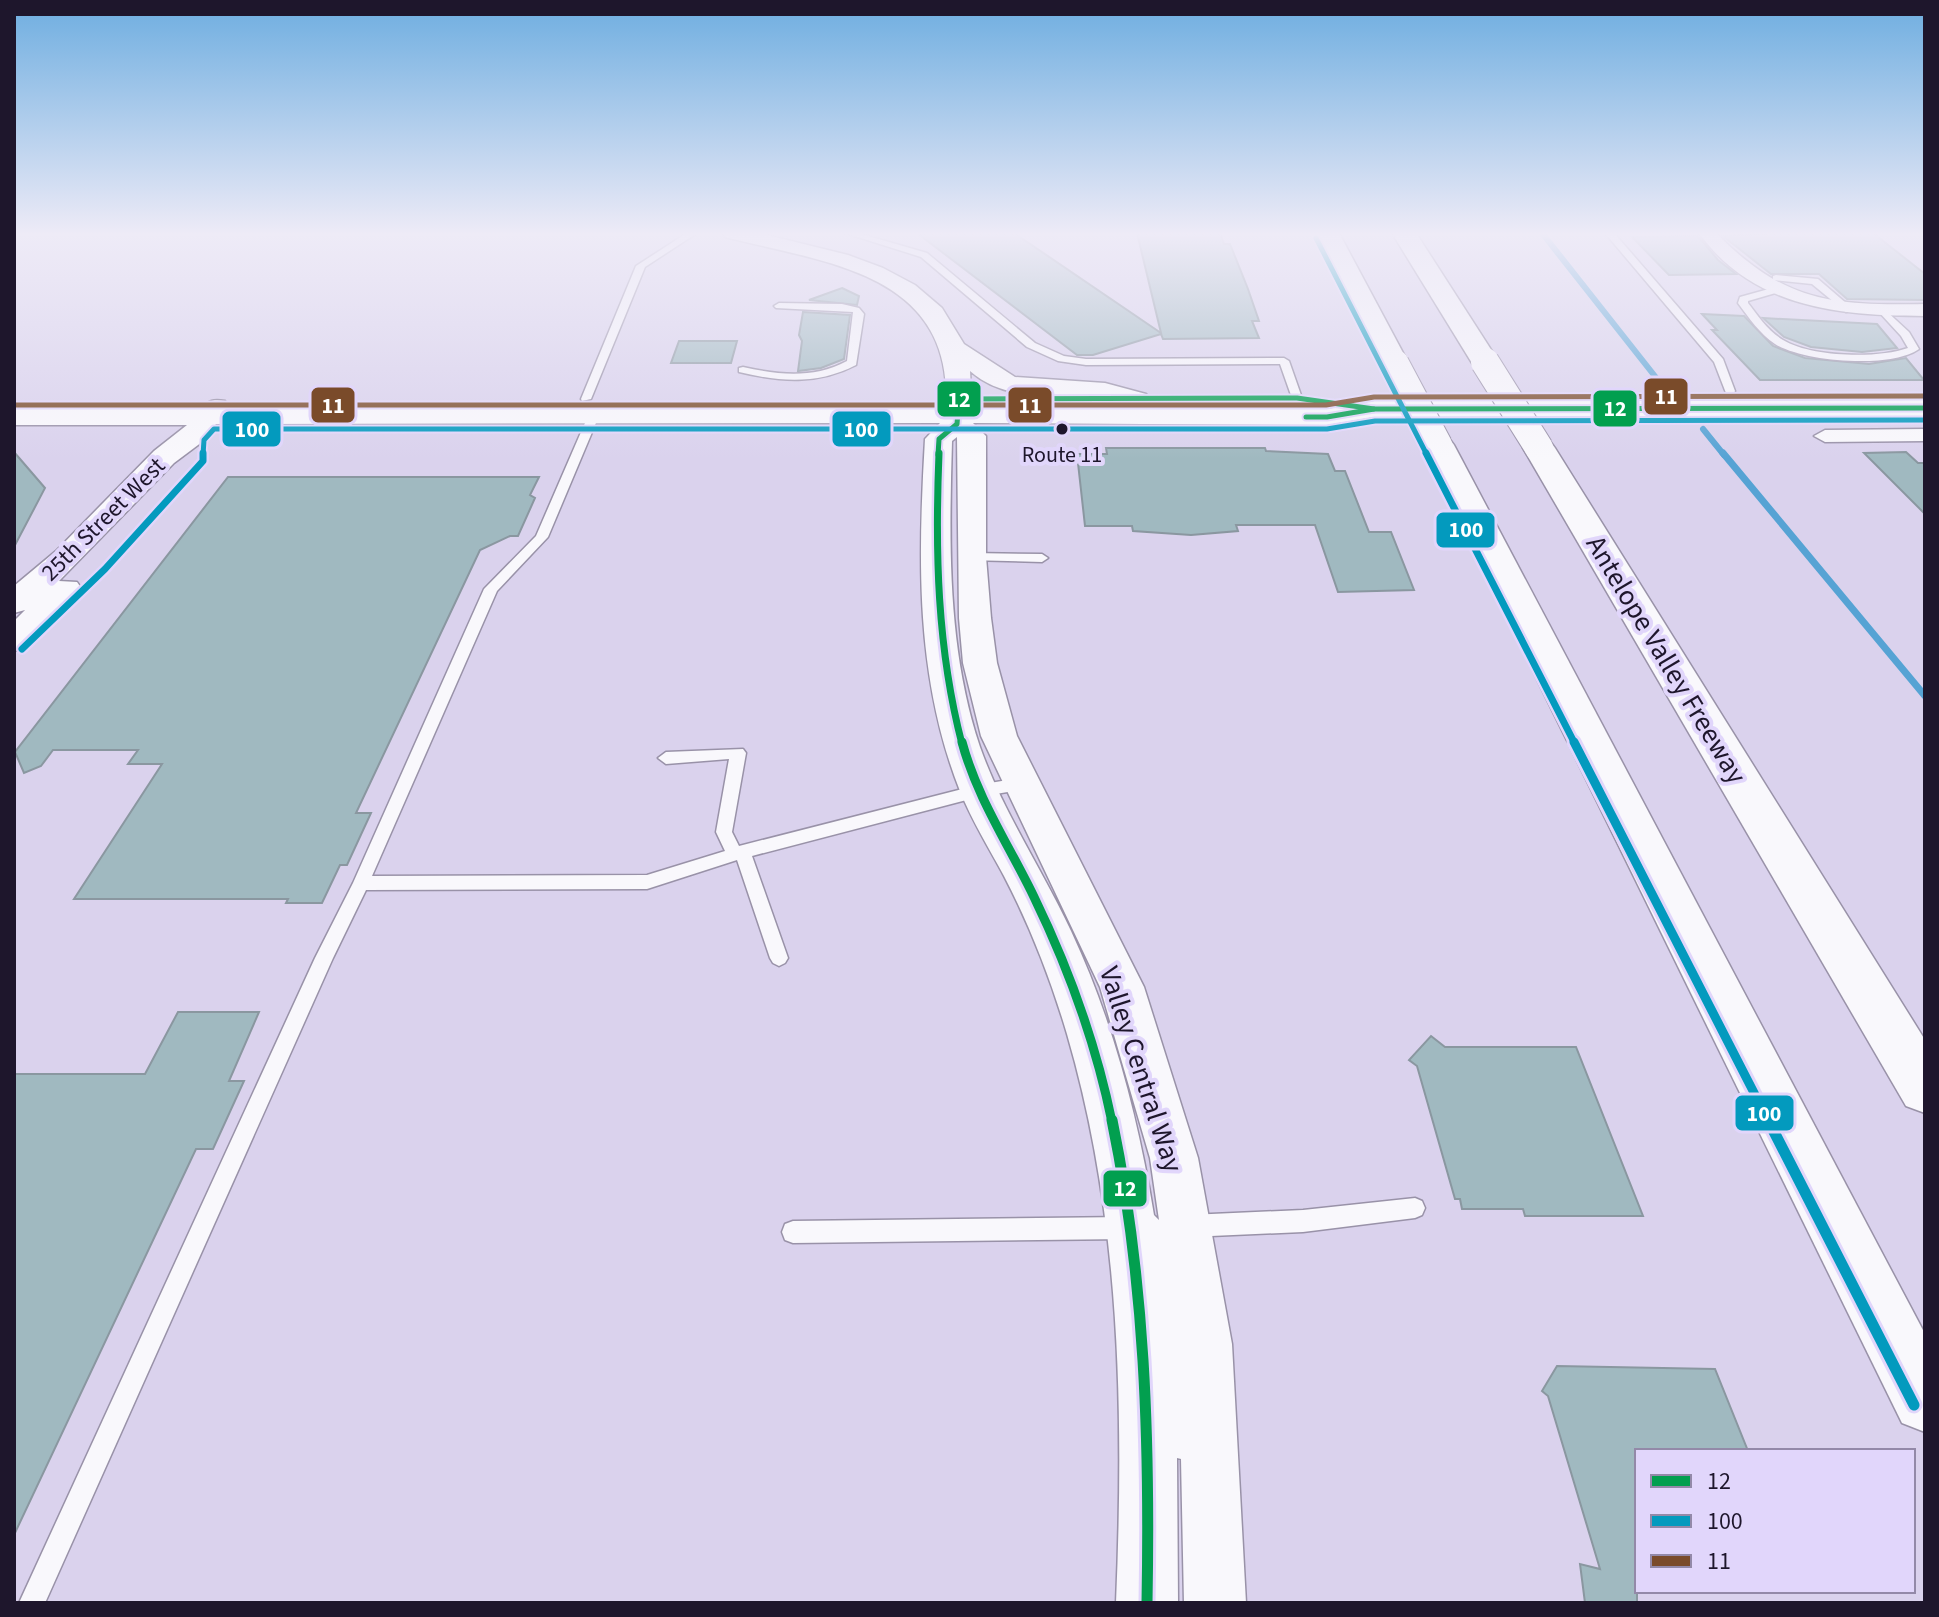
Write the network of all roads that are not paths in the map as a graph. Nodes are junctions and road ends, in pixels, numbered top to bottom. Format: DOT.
graph roads {
  1 [pos="626,308"];
  2 [pos="849,308"];
  3 [pos="930,308"];
  4 [pos="989,308"];
  5 [pos="1366,308"];
  6 [pos="1451,308"];
  7 [pos="1674,308"];
  8 [pos="1748,308"];
  9 [pos="1833,308"];
  10 [pos="1925,310"];
  11 [pos="1883,311"];
  12 [pos="954,349"];
  13 [pos="743,370"];
  14 [pos="1730,391"];
  15 [pos="1297,398"];
  16 [pos="14,399"];
  17 [pos="1137,399"];
  18 [pos="589,409"];
  19 [pos="1374,409"];
  20 [pos="958,412"];
  21 [pos="1920,413"];
  22 [pos="14,417"];
  23 [pos="208,417"];
  24 [pos="1925,435"];
  25 [pos="1825,436"];
  26 [pos="971,557"];
  27 [pos="1042,558"];
  28 [pos="14,603"];
  29 [pos="14,640"];
  30 [pos="666,758"];
  31 [pos="1020,784"];
  32 [pos="978,791"];
  33 [pos="738,853"];
  34 [pos="361,883"];
  35 [pos="779,958"];
  36 [pos="1069,978"];
  37 [pos="1925,1088"];
  38 [pos="1415,1208"];
  39 [pos="1187,1226"];
  40 [pos="1132,1228"];
  41 [pos="793,1232"];
  42 [pos="1925,1400"];
  43 [pos="32,1603"];
  44 [pos="1147,1603"];
  45 [pos="1213,1603"];
  1 -- 18 [label="lane"];
  2 -- 13 [label="lane"];
  3 -- 12 [label="street, Valley Central Way"];
  4 -- 15 [label="lane"];
  5 -- 42 [label="highway, bridge"];
  6 -- 37 [label="highway, Antelope Valley Freeway, bridge"];
  7 -- 14 [label="lane"];
  8 -- 11 [label="lane"];
  9 -- 11 [label="street"];
  10 -- 11 [label="street"];
  12 -- 17 [label="street"];
  12 -- 20 [label="street, Valley Central Way"];
  15 -- 17 [label="street"];
  15 -- 19 [label="street"];
  16 -- 23 [label="street"];
  17 -- 20 [label="street"];
  18 -- 20 [label="street"];
  18 -- 23 [label="street"];
  18 -- 34 [label="lane"];
  19 -- 20 [label="street"];
  19 -- 21 [label="street"];
  20 -- 26 [label="street, Valley Central Way"];
  20 -- 32 [label="street, Valley Central Way"];
  22 -- 23 [label="street"];
  23 -- 28 [label="street, 25th Street West"];
  23 -- 29 [label="street, 25th Street West"];
  24 -- 25 [label="street"];
  26 -- 27 [label="lane"];
  26 -- 31 [label="street, Valley Central Way"];
  30 -- 33 [label="lane"];
  31 -- 32 [label="lane"];
  31 -- 39 [label="street, Valley Central Way"];
  32 -- 33 [label="lane"];
  32 -- 36 [label="street, Valley Central Way"];
  33 -- 34 [label="lane"];
  33 -- 35 [label="lane"];
  34 -- 43 [label="lane"];
  36 -- 39 [label="street"];
  36 -- 40 [label="street, Valley Central Way"];
  38 -- 39 [label="lane"];
  39 -- 45 [label="street, Valley Central Way"];
  40 -- 41 [label="lane"];
  40 -- 44 [label="street, Valley Central Way"];
  40 -- 45 [label="street"];
}
